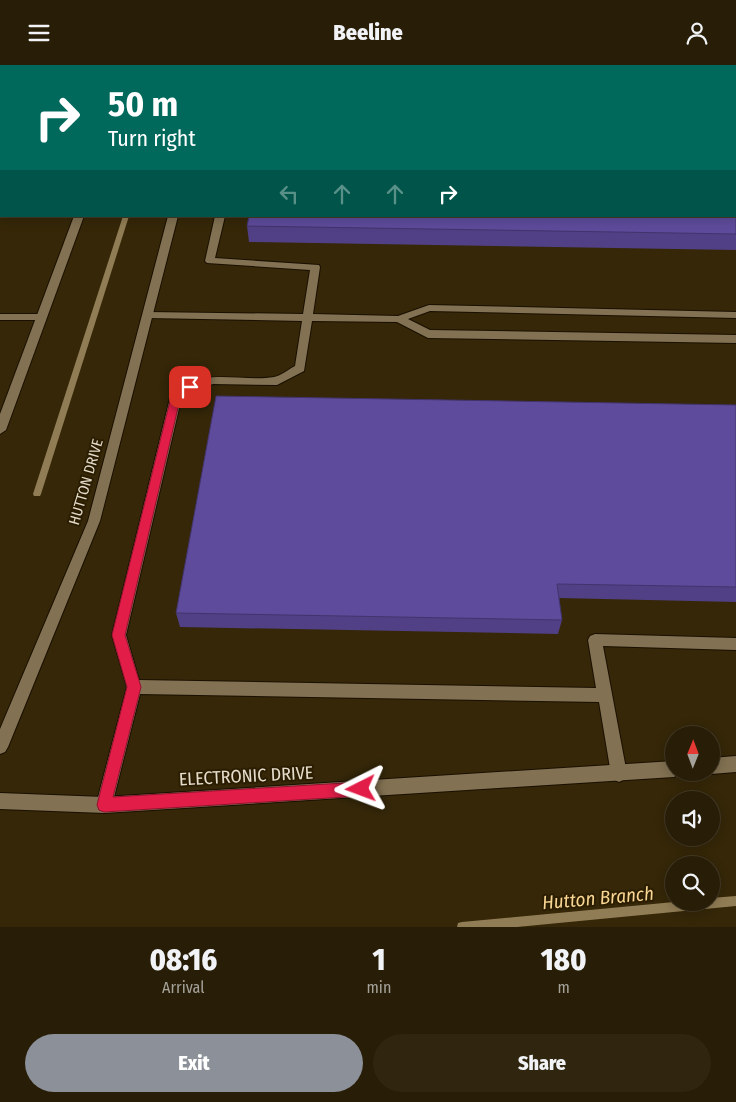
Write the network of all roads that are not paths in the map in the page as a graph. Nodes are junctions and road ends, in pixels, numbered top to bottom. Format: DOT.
graph roads {
  1 [pos="79,217"];
  2 [pos="172,217"];
  3 [pos="220,217"];
  4 [pos="148,315"];
  5 [pos="736,315"];
  6 [pos="0,317"];
  7 [pos="42,317"];
  8 [pos="307,318"];
  9 [pos="399,319"];
  10 [pos="736,339"];
  11 [pos="0,429"];
  12 [pos="736,644"];
  13 [pos="134,687"];
  14 [pos="605,695"];
  15 [pos="0,747"];
  16 [pos="736,764"];
  17 [pos="720,765"];
  18 [pos="665,770"];
  19 [pos="618,773"];
  20 [pos="0,801"];
  21 [pos="104,805"];
  1 -- 7 [label="street"];
  2 -- 4 [label="street, HUTTON DRIVE"];
  3 -- 8 [label="street"];
  4 -- 8 [label="street"];
  4 -- 15 [label="street, HUTTON DRIVE"];
  5 -- 9 [label="street"];
  6 -- 7 [label="street"];
  7 -- 11 [label="street"];
  8 -- 9 [label="street"];
  8 -- 13 [label="street"];
  9 -- 10 [label="street"];
  12 -- 14 [label="street"];
  13 -- 14 [label="street"];
  13 -- 21 [label="street"];
  14 -- 19 [label="street"];
  16 -- 17 [label="street"];
  18 -- 19 [label="street, ELECTRONIC DRIVE"];
  19 -- 21 [label="street, ELECTRONIC DRIVE"];
  20 -- 21 [label="street, ELECTRONIC DRIVE"];
}
